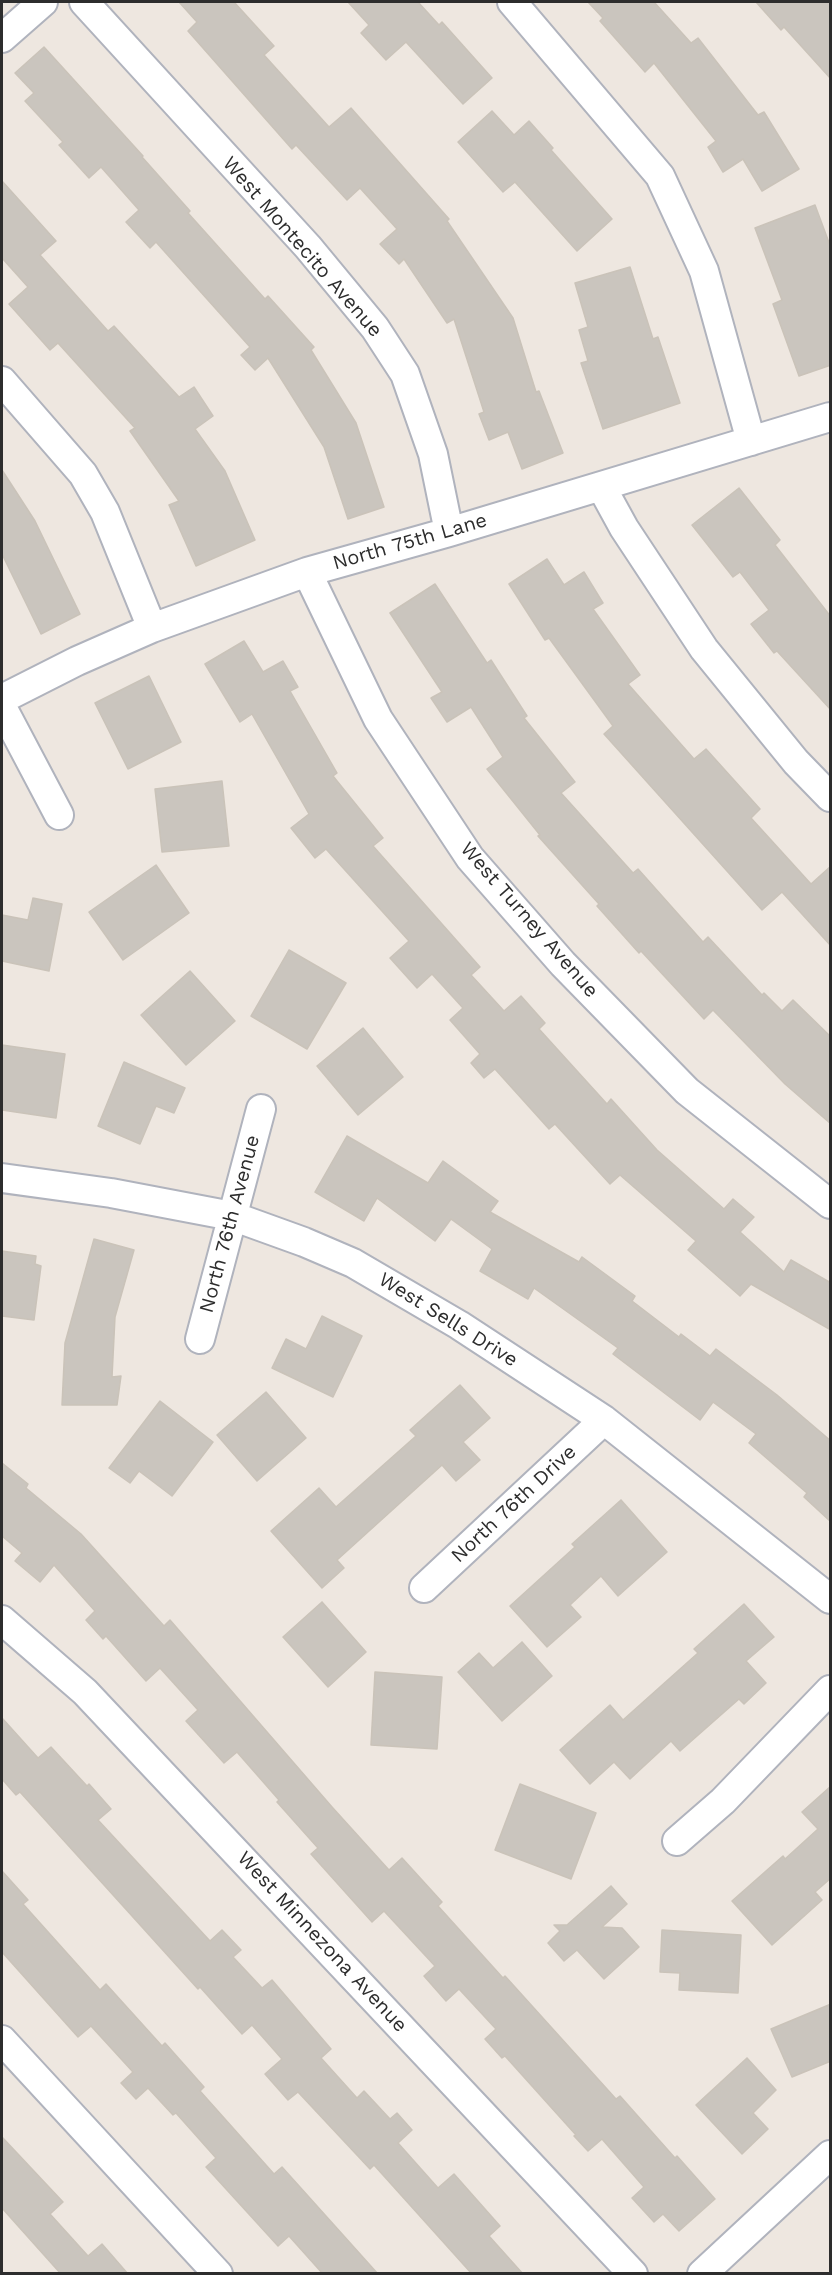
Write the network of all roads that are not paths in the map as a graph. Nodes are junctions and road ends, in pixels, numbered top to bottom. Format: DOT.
graph roads {
  1 [pos="43,2"];
  2 [pos="84,2"];
  3 [pos="512,2"];
  4 [pos="2,38"];
  5 [pos="2,381"];
  6 [pos="831,417"];
  7 [pos="751,441"];
  8 [pos="601,486"];
  9 [pos="449,532"];
  10 [pos="307,572"];
  11 [pos="152,628"];
  12 [pos="2,699"];
  13 [pos="2,707"];
  14 [pos="831,797"];
  15 [pos="59,815"];
  16 [pos="261,1109"];
  17 [pos="2,1178"];
  18 [pos="831,1204"];
  19 [pos="232,1216"];
  20 [pos="200,1339"];
  21 [pos="604,1420"];
  22 [pos="424,1588"];
  23 [pos="831,1599"];
  24 [pos="2,1620"];
  25 [pos="831,1690"];
  26 [pos="677,1841"];
  27 [pos="2,2040"];
  28 [pos="831,2155"];
  29 [pos="218,2274"];
  30 [pos="633,2274"];
  31 [pos="702,2274"];
  1 -- 4 [label="street"];
  2 -- 9 [label="street, West Montecito Avenue"];
  3 -- 7 [label="street"];
  5 -- 11 [label="street"];
  6 -- 7 [label="street, North 75th Lane"];
  7 -- 8 [label="street, North 75th Lane"];
  8 -- 9 [label="street, North 75th Lane"];
  8 -- 14 [label="street"];
  9 -- 10 [label="street, North 75th Lane"];
  10 -- 11 [label="street, North 75th Lane"];
  10 -- 18 [label="street, West Turney Avenue"];
  11 -- 12 [label="street, North 75th Lane"];
  13 -- 15 [label="street"];
  16 -- 19 [label="street, North 76th Avenue"];
  17 -- 19 [label="street, West Sells Drive"];
  19 -- 20 [label="street, North 76th Avenue"];
  19 -- 21 [label="street, West Sells Drive"];
  21 -- 22 [label="street, North 76th Drive"];
  21 -- 23 [label="street, West Sells Drive"];
  24 -- 30 [label="street, West Minnezona Avenue"];
  25 -- 26 [label="street"];
  27 -- 29 [label="street"];
  28 -- 31 [label="street"];
}
